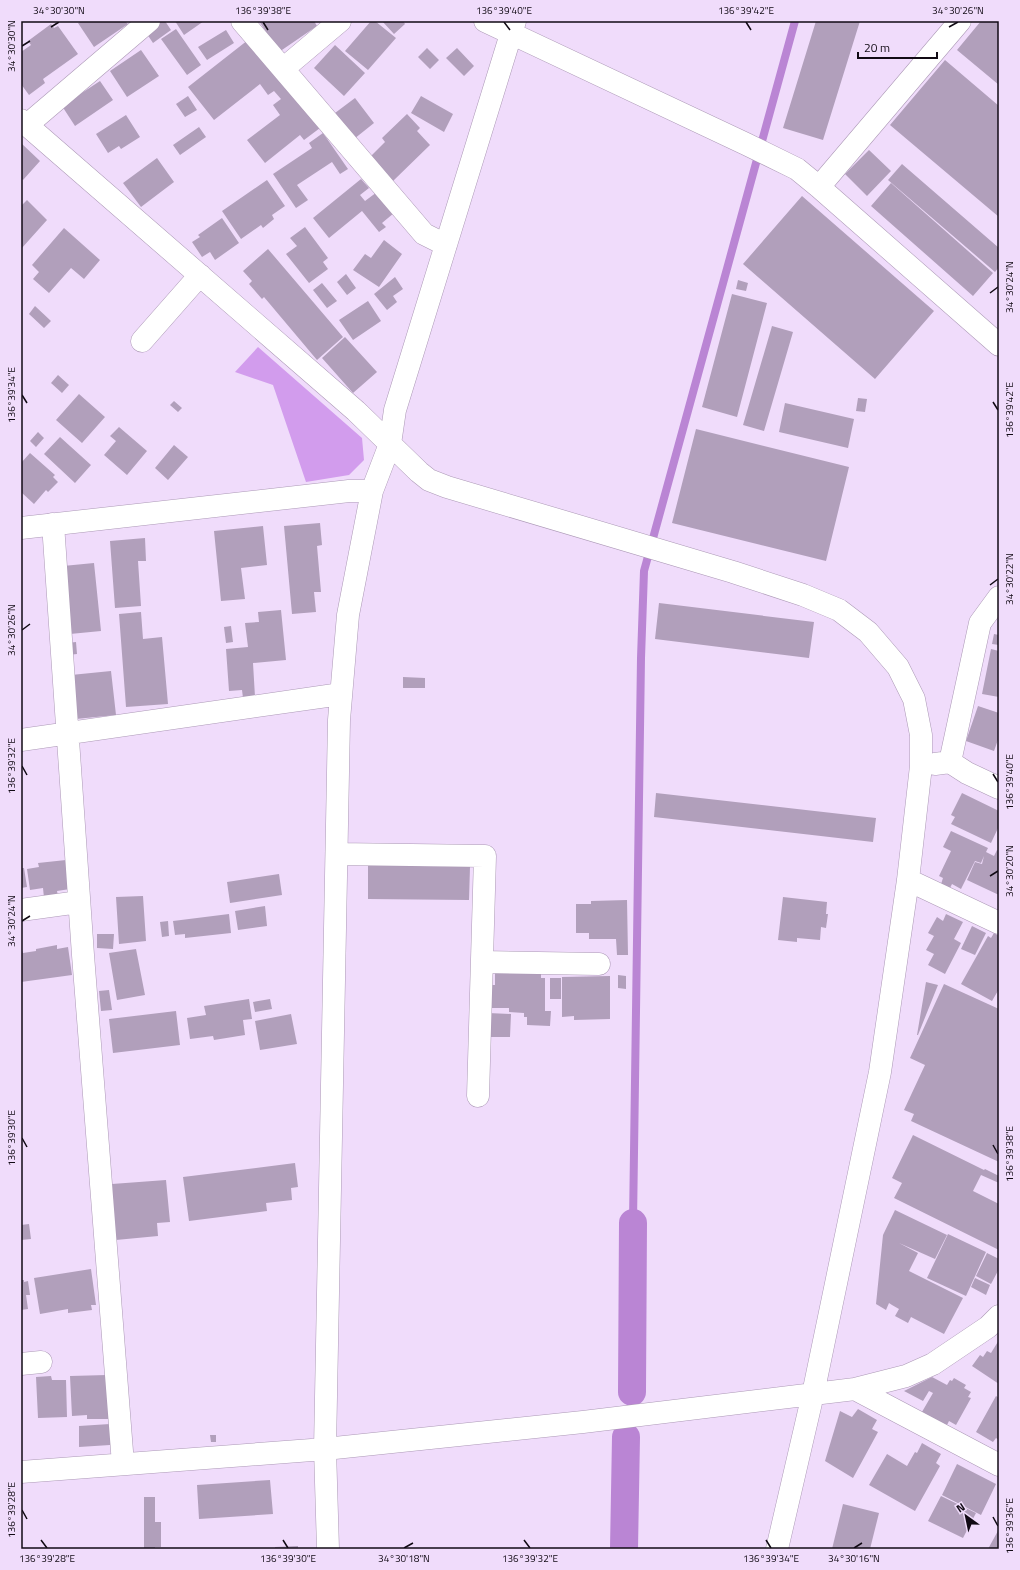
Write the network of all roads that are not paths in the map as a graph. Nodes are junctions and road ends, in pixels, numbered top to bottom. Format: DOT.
graph roads {
  1 [pos="149,21"];
  2 [pos="242,21"];
  3 [pos="340,21"];
  4 [pos="486,21"];
  5 [pos="960,21"];
  6 [pos="513,27"];
  7 [pos="283,70"];
  8 [pos="24,123"];
  9 [pos="819,187"];
  10 [pos="446,245"];
  11 [pos="200,276"];
  12 [pos="142,340"];
  13 [pos="999,345"];
  14 [pos="390,444"];
  15 [pos="372,491"];
  16 [pos="21,511"];
  17 [pos="38,526"];
  18 [pos="999,597"];
  19 [pos="341,694"];
  20 [pos="68,734"];
  21 [pos="21,740"];
  22 [pos="950,762"];
  23 [pos="921,766"];
  24 [pos="999,788"];
  25 [pos="337,854"];
  26 [pos="908,880"];
  27 [pos="79,902"];
  28 [pos="21,910"];
  29 [pos="999,923"];
  30 [pos="482,962"];
  31 [pos="599,964"];
  32 [pos="478,1096"];
  33 [pos="999,1316"];
  34 [pos="855,1389"];
  35 [pos="814,1394"];
  36 [pos="325,1449"];
  37 [pos="123,1464"];
  38 [pos="999,1465"];
  39 [pos="21,1472"];
  40 [pos="328,1549"];
  41 [pos="777,1549"];
  1 -- 8 [label="street"];
  2 -- 7 [label="street"];
  3 -- 7 [label="street"];
  4 -- 6 [label="street"];
  5 -- 9 [label="street"];
  6 -- 9 [label="street"];
  6 -- 10 [label="street"];
  7 -- 10 [label="street"];
  8 -- 11 [label="street"];
  9 -- 13 [label="street"];
  10 -- 14 [label="street"];
  11 -- 12 [label="street"];
  11 -- 14 [label="street"];
  14 -- 15 [label="street"];
  14 -- 23 [label="street"];
  15 -- 17 [label="street"];
  15 -- 19 [label="street"];
  16 -- 17 [label="street"];
  17 -- 20 [label="street"];
  18 -- 22 [label="street"];
  19 -- 20 [label="street"];
  19 -- 25 [label="street"];
  20 -- 21 [label="street"];
  20 -- 27 [label="street"];
  22 -- 23 [label="street"];
  22 -- 24 [label="street"];
  23 -- 26 [label="street"];
  25 -- 30 [label="street"];
  25 -- 36 [label="street"];
  26 -- 29 [label="street"];
  26 -- 35 [label="street"];
  27 -- 28 [label="street"];
  27 -- 37 [label="street"];
  30 -- 31 [label="street"];
  30 -- 32 [label="street"];
  33 -- 34 [label="street"];
  34 -- 35 [label="street"];
  34 -- 38 [label="street"];
  35 -- 36 [label="street"];
  35 -- 41 [label="street"];
  36 -- 37 [label="street"];
  36 -- 40 [label="street"];
  37 -- 39 [label="street"];
}
